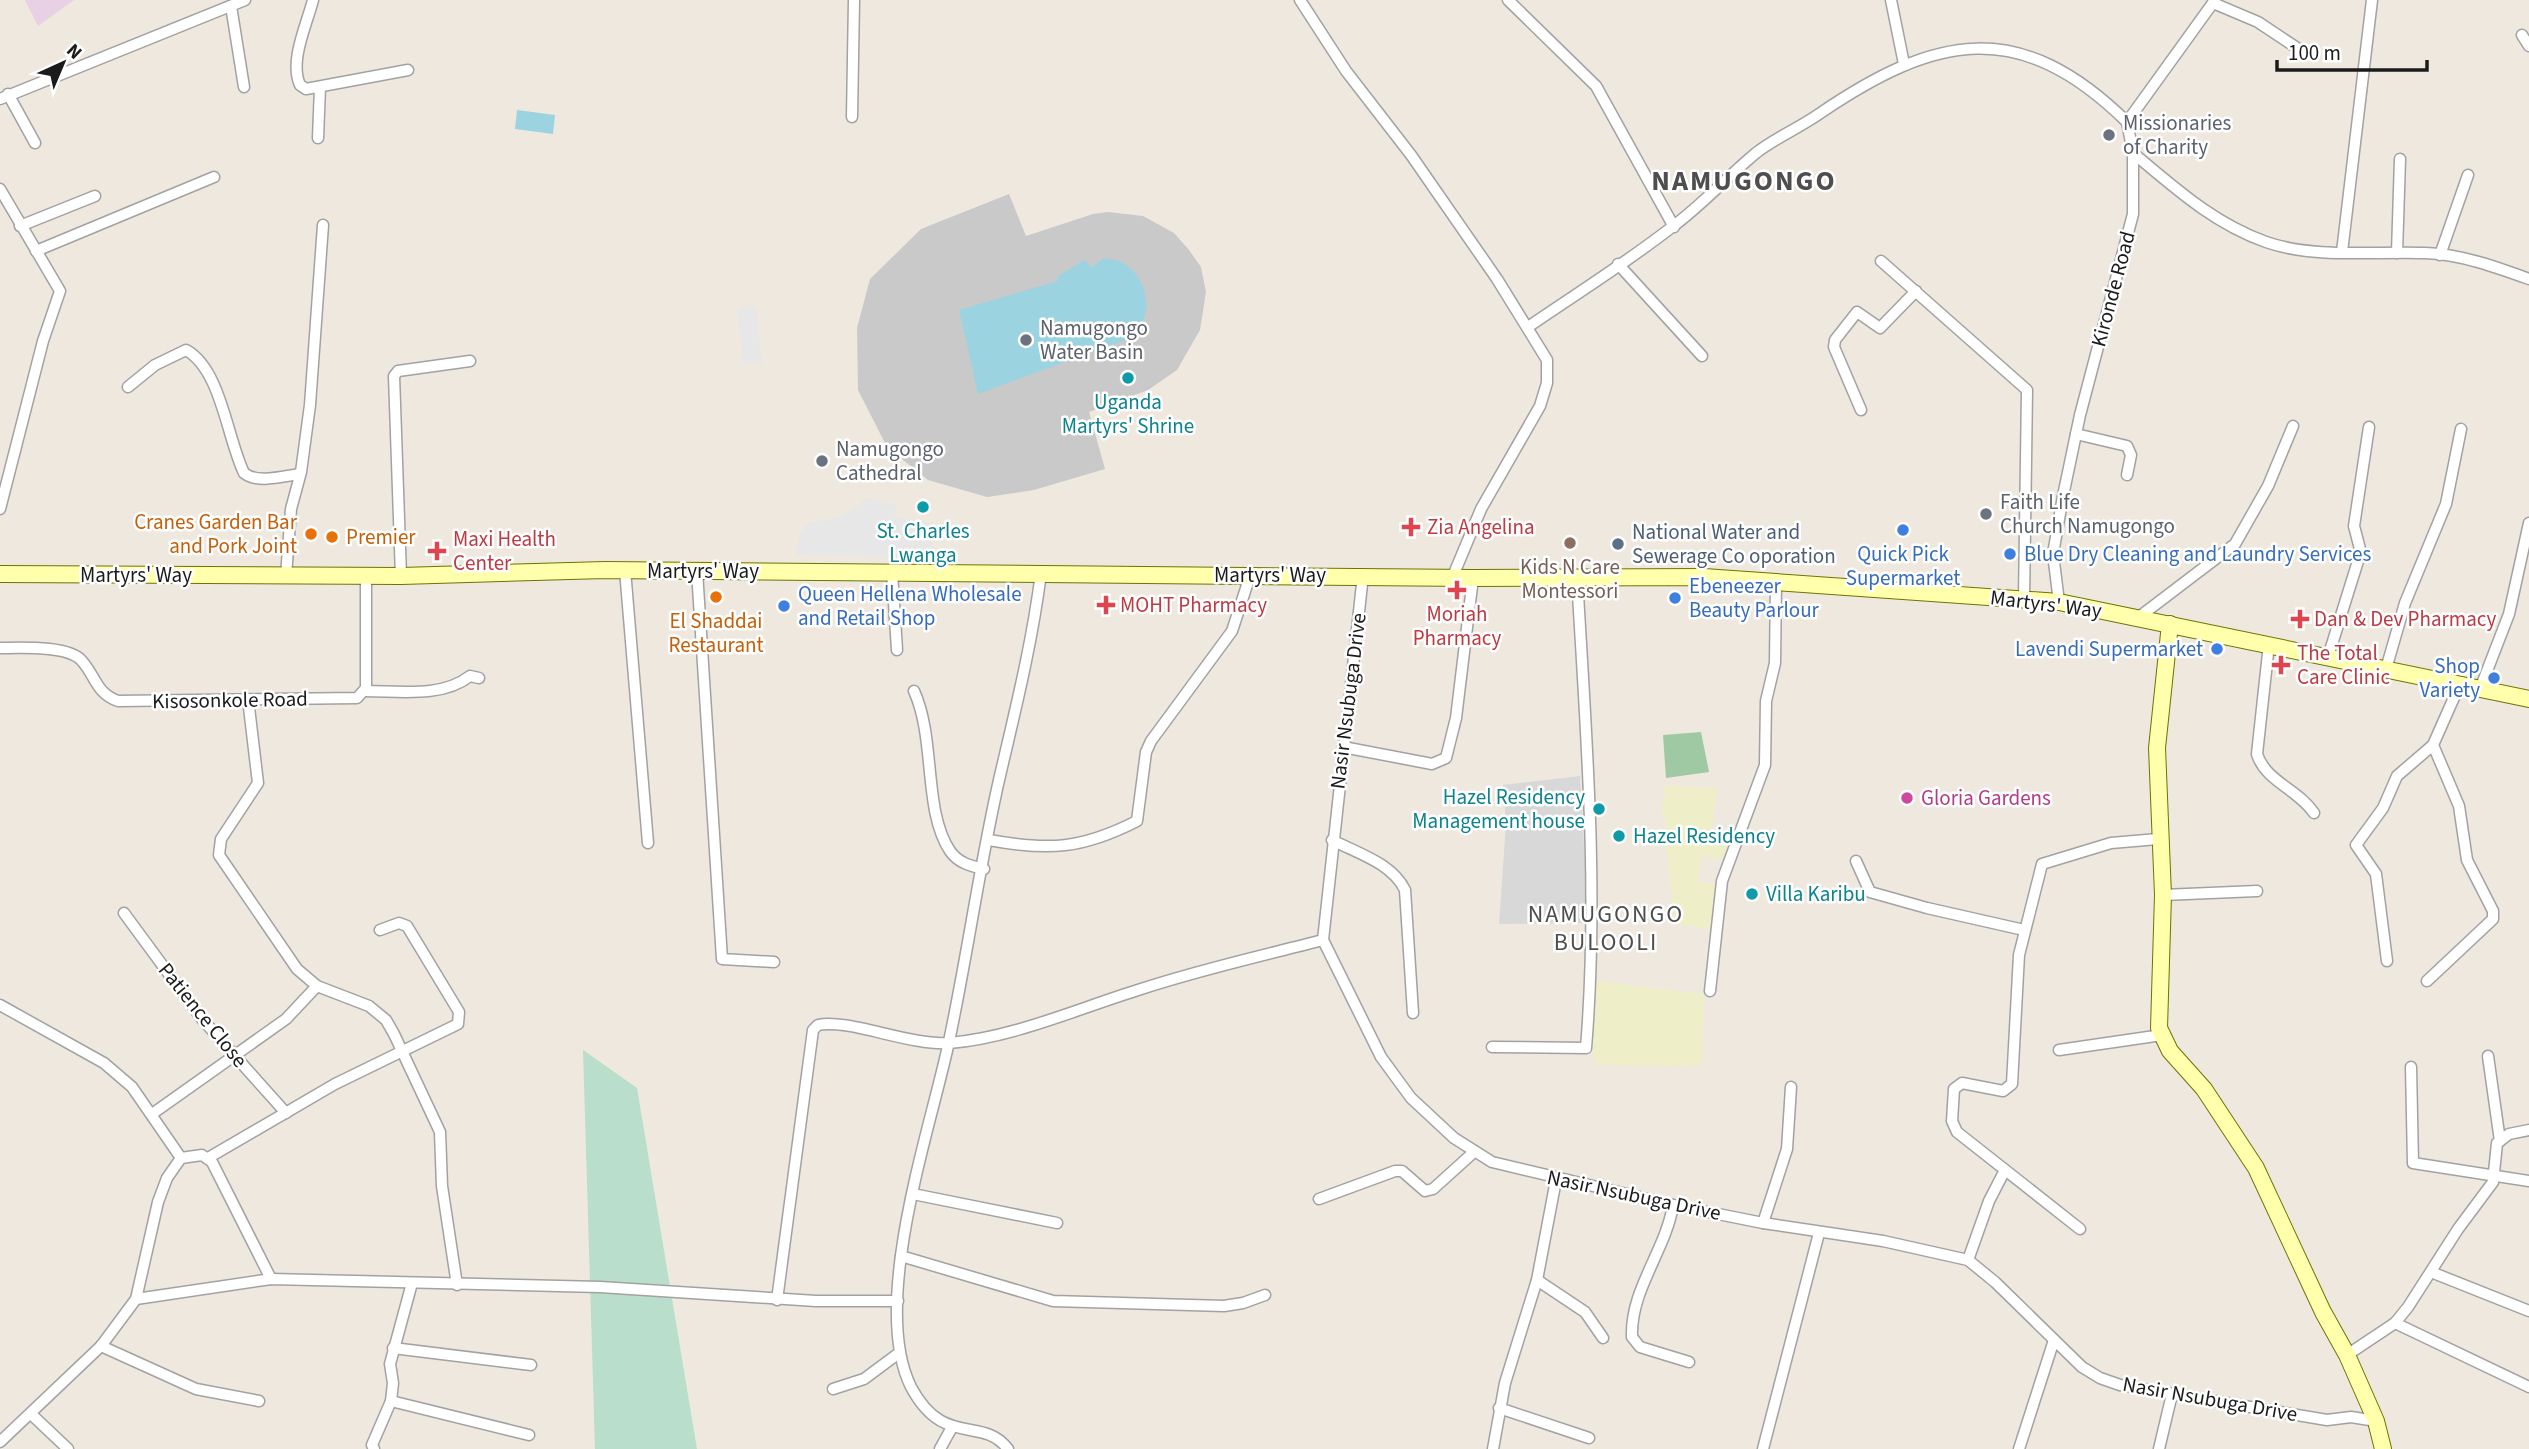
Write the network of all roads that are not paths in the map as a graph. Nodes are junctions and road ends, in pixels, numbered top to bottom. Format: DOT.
graph roads {
  1 [pos="245,0"];
  2 [pos="313,0"];
  3 [pos="854,0"];
  4 [pos="1300,0"];
  5 [pos="1508,0"];
  6 [pos="1891,0"];
  7 [pos="2372,0"];
  8 [pos="2214,1"];
  9 [pos="231,6"];
  10 [pos="2522,34"];
  11 [pos="2529,46"];
  12 [pos="2297,48"];
  13 [pos="1904,64"];
  14 [pos="408,71"];
  15 [pos="244,87"];
  16 [pos="320,87"];
  17 [pos="4,97"];
  18 [pos="852,117"];
  19 [pos="2127,122"];
  20 [pos="318,138"];
  21 [pos="35,143"];
  22 [pos="2133,153"];
  23 [pos="2400,159"];
  24 [pos="2468,175"];
  25 [pos="214,177"];
  26 [pos="0,189"];
  27 [pos="95,196"];
  28 [pos="323,225"];
  29 [pos="20,226"];
  30 [pos="1674,227"];
  31 [pos="36,251"];
  32 [pos="2342,252"];
  33 [pos="2397,253"];
  34 [pos="2440,255"];
  35 [pos="1881,261"];
  36 [pos="1618,264"];
  37 [pos="2529,278"];
  38 [pos="1916,291"];
  39 [pos="1528,327"];
  40 [pos="1702,356"];
  41 [pos="470,361"];
  42 [pos="128,387"];
  43 [pos="1861,410"];
  44 [pos="2293,426"];
  45 [pos="2369,427"];
  46 [pos="2461,429"];
  47 [pos="2076,434"];
  48 [pos="300,474"];
  49 [pos="2127,475"];
  50 [pos="0,509"];
  51 [pos="2529,523"];
  52 [pos="625,570"];
  53 [pos="697,571"];
  54 [pos="892,572"];
  55 [pos="1041,573"];
  56 [pos="0,574"];
  57 [pos="1363,575"];
  58 [pos="286,576"];
  59 [pos="366,576"];
  60 [pos="401,576"];
  61 [pos="1250,576"];
  62 [pos="1452,576"];
  63 [pos="1577,577"];
  64 [pos="1473,578"];
  65 [pos="1776,581"];
  66 [pos="2024,599"];
  67 [pos="2059,602"];
  68 [pos="2139,617"];
  69 [pos="2170,624"];
  70 [pos="2269,644"];
  71 [pos="0,648"];
  72 [pos="897,649"];
  73 [pos="2328,657"];
  74 [pos="2386,669"];
  75 [pos="479,678"];
  76 [pos="2460,684"];
  77 [pos="2480,689"];
  78 [pos="365,691"];
  79 [pos="914,691"];
  80 [pos="247,699"];
  81 [pos="2529,699"];
  82 [pos="2433,745"];
  83 [pos="1343,747"];
  84 [pos="2314,813"];
  85 [pos="2158,839"];
  86 [pos="989,840"];
  87 [pos="1332,841"];
  88 [pos="648,843"];
  89 [pos="1856,861"];
  90 [pos="984,869"];
  91 [pos="2257,891"];
  92 [pos="2163,895"];
  93 [pos="124,913"];
  94 [pos="380,930"];
  95 [pos="2024,930"];
  96 [pos="1323,940"];
  97 [pos="2387,961"];
  98 [pos="774,962"];
  99 [pos="2427,981"];
  100 [pos="317,986"];
  101 [pos="1710,991"];
  102 [pos="0,1005"];
  103 [pos="1413,1013"];
  104 [pos="2162,1035"];
  105 [pos="949,1043"];
  106 [pos="1492,1047"];
  107 [pos="401,1050"];
  108 [pos="2059,1050"];
  109 [pos="235,1056"];
  110 [pos="2488,1056"];
  111 [pos="2411,1067"];
  112 [pos="1791,1087"];
  113 [pos="286,1113"];
  114 [pos="152,1114"];
  115 [pos="2529,1130"];
  116 [pos="2500,1140"];
  117 [pos="1474,1152"];
  118 [pos="208,1157"];
  119 [pos="181,1158"];
  120 [pos="2005,1170"];
  121 [pos="2496,1175"];
  122 [pos="1556,1180"];
  123 [pos="2529,1181"];
  124 [pos="913,1194"];
  125 [pos="1319,1199"];
  126 [pos="1674,1205"];
  127 [pos="1057,1223"];
  128 [pos="1763,1223"];
  129 [pos="2080,1229"];
  130 [pos="1819,1233"];
  131 [pos="901,1256"];
  132 [pos="1968,1260"];
  133 [pos="2431,1272"];
  134 [pos="271,1279"];
  135 [pos="1538,1280"];
  136 [pos="412,1283"];
  137 [pos="457,1285"];
  138 [pos="1265,1295"];
  139 [pos="136,1299"];
  140 [pos="778,1300"];
  141 [pos="898,1301"];
  142 [pos="2529,1311"];
  143 [pos="2395,1323"];
  144 [pos="1603,1338"];
  145 [pos="2054,1340"];
  146 [pos="101,1346"];
  147 [pos="393,1348"];
  148 [pos="899,1353"];
  149 [pos="2347,1355"];
  150 [pos="1689,1362"];
  151 [pos="531,1364"];
  152 [pos="2529,1387"];
  153 [pos="833,1389"];
  154 [pos="2172,1394"];
  155 [pos="259,1401"];
  156 [pos="391,1401"];
  157 [pos="1499,1408"];
  158 [pos="31,1414"];
  159 [pos="2376,1421"];
  160 [pos="951,1429"];
  161 [pos="529,1435"];
  162 [pos="1590,1438"];
  163 [pos="0,1442"];
  164 [pos="68,1449"];
  165 [pos="374,1449"];
  166 [pos="940,1449"];
  167 [pos="1008,1449"];
  168 [pos="1493,1449"];
  169 [pos="1763,1449"];
  170 [pos="2020,1449"];
  171 [pos="2159,1449"];
  172 [pos="2384,1449"];
  1 -- 9 [label="street"];
  2 -- 16 [label="street"];
  3 -- 18 [label="street"];
  4 -- 39 [label="street"];
  5 -- 30 [label="street"];
  6 -- 13 [label="street"];
  7 -- 32 [label="street"];
  8 -- 12 [label="street"];
  8 -- 19 [label="street"];
  9 -- 15 [label="street"];
  9 -- 17 [label="street"];
  10 -- 11 [label="street"];
  13 -- 19 [label="street"];
  13 -- 30 [label="street"];
  14 -- 16 [label="street"];
  16 -- 20 [label="street"];
  17 -- 21 [label="street"];
  19 -- 22 [label="street, Kironde Road"];
  22 -- 32 [label="street"];
  22 -- 47 [label="street, Kironde Road"];
  23 -- 33 [label="street"];
  24 -- 34 [label="street"];
  25 -- 31 [label="street"];
  26 -- 29 [label="street"];
  27 -- 29 [label="street"];
  28 -- 48 [label="street"];
  29 -- 31 [label="street"];
  30 -- 36 [label="street"];
  31 -- 50 [label="street"];
  32 -- 33 [label="street"];
  33 -- 34 [label="street"];
  34 -- 37 [label="street"];
  35 -- 38 [label="street"];
  36 -- 39 [label="street"];
  36 -- 40 [label="street"];
  38 -- 43 [label="street"];
  38 -- 66 [label="street"];
  39 -- 62 [label="street"];
  41 -- 60 [label="street"];
  42 -- 48 [label="street"];
  44 -- 68 [label="street"];
  45 -- 73 [label="street"];
  46 -- 74 [label="street"];
  47 -- 49 [label="street"];
  47 -- 67 [label="street, Kironde Road"];
  48 -- 58 [label="street"];
  51 -- 77 [label="street"];
  52 -- 53 [label="main road, Martyrs' Way"];
  52 -- 60 [label="main road, Martyrs' Way"];
  52 -- 88 [label="street"];
  53 -- 54 [label="main road, Martyrs' Way"];
  53 -- 98 [label="street"];
  54 -- 55 [label="main road, Martyrs' Way"];
  54 -- 72 [label="street"];
  55 -- 61 [label="main road, Martyrs' Way"];
  55 -- 86 [label="street"];
  56 -- 58 [label="main road, Martyrs' Way"];
  57 -- 61 [label="main road, Martyrs' Way"];
  57 -- 62 [label="main road, Martyrs' Way"];
  57 -- 83 [label="street, Nasir Nsubuga Drive"];
  58 -- 59 [label="main road, Martyrs' Way"];
  59 -- 60 [label="main road, Martyrs' Way"];
  59 -- 78 [label="street"];
  61 -- 86 [label="street"];
  62 -- 64 [label="main road, Martyrs' Way"];
  63 -- 64 [label="main road, Martyrs' Way"];
  63 -- 65 [label="main road, Martyrs' Way"];
  63 -- 106 [label="street"];
  64 -- 83 [label="street"];
  65 -- 66 [label="main road, Martyrs' Way"];
  65 -- 101 [label="street"];
  66 -- 67 [label="main road, Martyrs' Way"];
  67 -- 68 [label="main road, Martyrs' Way"];
  68 -- 69 [label="main road, Martyrs' Way"];
  69 -- 70 [label="main road, Martyrs' Way"];
  69 -- 85 [label="main road"];
  70 -- 73 [label="main road, Martyrs' Way"];
  70 -- 84 [label="street"];
  71 -- 80 [label="street, Kisosonkole Road"];
  73 -- 74 [label="main road, Martyrs' Way"];
  74 -- 76 [label="main road, Martyrs' Way"];
  75 -- 78 [label="street, Kisosonkole Road"];
  76 -- 77 [label="main road, Martyrs' Way"];
  76 -- 82 [label="street"];
  77 -- 81 [label="main road, Martyrs' Way"];
  78 -- 80 [label="street, Kisosonkole Road"];
  79 -- 90 [label="street"];
  80 -- 100 [label="street"];
  82 -- 97 [label="street"];
  82 -- 99 [label="street"];
  83 -- 87 [label="street, Nasir Nsubuga Drive"];
  85 -- 92 [label="main road"];
  85 -- 95 [label="street"];
  86 -- 90 [label="street"];
  87 -- 96 [label="street, Nasir Nsubuga Drive"];
  87 -- 103 [label="street"];
  89 -- 95 [label="street"];
  90 -- 105 [label="street"];
  91 -- 92 [label="street"];
  92 -- 104 [label="main road"];
  93 -- 109 [label="street, Patience Close"];
  94 -- 107 [label="street"];
  95 -- 120 [label="street"];
  96 -- 105 [label="street"];
  96 -- 117 [label="street, Nasir Nsubuga Drive"];
  100 -- 107 [label="street"];
  100 -- 109 [label="street"];
  102 -- 114 [label="street"];
  104 -- 108 [label="street"];
  104 -- 149 [label="main road"];
  105 -- 124 [label="street"];
  105 -- 140 [label="street"];
  107 -- 113 [label="street"];
  107 -- 137 [label="street"];
  109 -- 113 [label="street, Patience Close"];
  109 -- 114 [label="street"];
  110 -- 116 [label="street"];
  111 -- 121 [label="street"];
  112 -- 128 [label="street"];
  113 -- 118 [label="street"];
  114 -- 119 [label="street"];
  115 -- 116 [label="street"];
  116 -- 121 [label="street"];
  117 -- 122 [label="street, Nasir Nsubuga Drive"];
  117 -- 125 [label="street"];
  118 -- 119 [label="street"];
  118 -- 134 [label="street"];
  119 -- 139 [label="street"];
  120 -- 129 [label="street"];
  120 -- 132 [label="street"];
  121 -- 123 [label="street"];
  121 -- 133 [label="street"];
  122 -- 126 [label="street, Nasir Nsubuga Drive"];
  122 -- 135 [label="street"];
  124 -- 127 [label="street"];
  124 -- 131 [label="street"];
  126 -- 128 [label="street, Nasir Nsubuga Drive"];
  126 -- 150 [label="street"];
  128 -- 130 [label="street, Nasir Nsubuga Drive"];
  130 -- 132 [label="street, Nasir Nsubuga Drive"];
  130 -- 169 [label="street"];
  131 -- 138 [label="street"];
  131 -- 141 [label="street"];
  132 -- 145 [label="street, Nasir Nsubuga Drive"];
  133 -- 142 [label="street"];
  133 -- 143 [label="street"];
  134 -- 136 [label="street"];
  134 -- 139 [label="street"];
  135 -- 144 [label="street"];
  135 -- 157 [label="street"];
  136 -- 137 [label="street"];
  136 -- 147 [label="street"];
  137 -- 140 [label="street"];
  139 -- 146 [label="street"];
  140 -- 141 [label="street"];
  141 -- 148 [label="street"];
  143 -- 149 [label="street"];
  143 -- 152 [label="street"];
  145 -- 154 [label="street, Nasir Nsubuga Drive"];
  145 -- 170 [label="street"];
  146 -- 155 [label="street"];
  146 -- 158 [label="street"];
  147 -- 151 [label="street"];
  147 -- 156 [label="street"];
  148 -- 153 [label="street"];
  148 -- 160 [label="street"];
  149 -- 159 [label="main road"];
  154 -- 159 [label="street, Nasir Nsubuga Drive"];
  154 -- 171 [label="street"];
  156 -- 161 [label="street"];
  156 -- 165 [label="street"];
  157 -- 162 [label="street"];
  157 -- 168 [label="street"];
  158 -- 163 [label="street"];
  158 -- 164 [label="street"];
  159 -- 172 [label="main road"];
  160 -- 166 [label="street"];
  160 -- 167 [label="street"];
}
